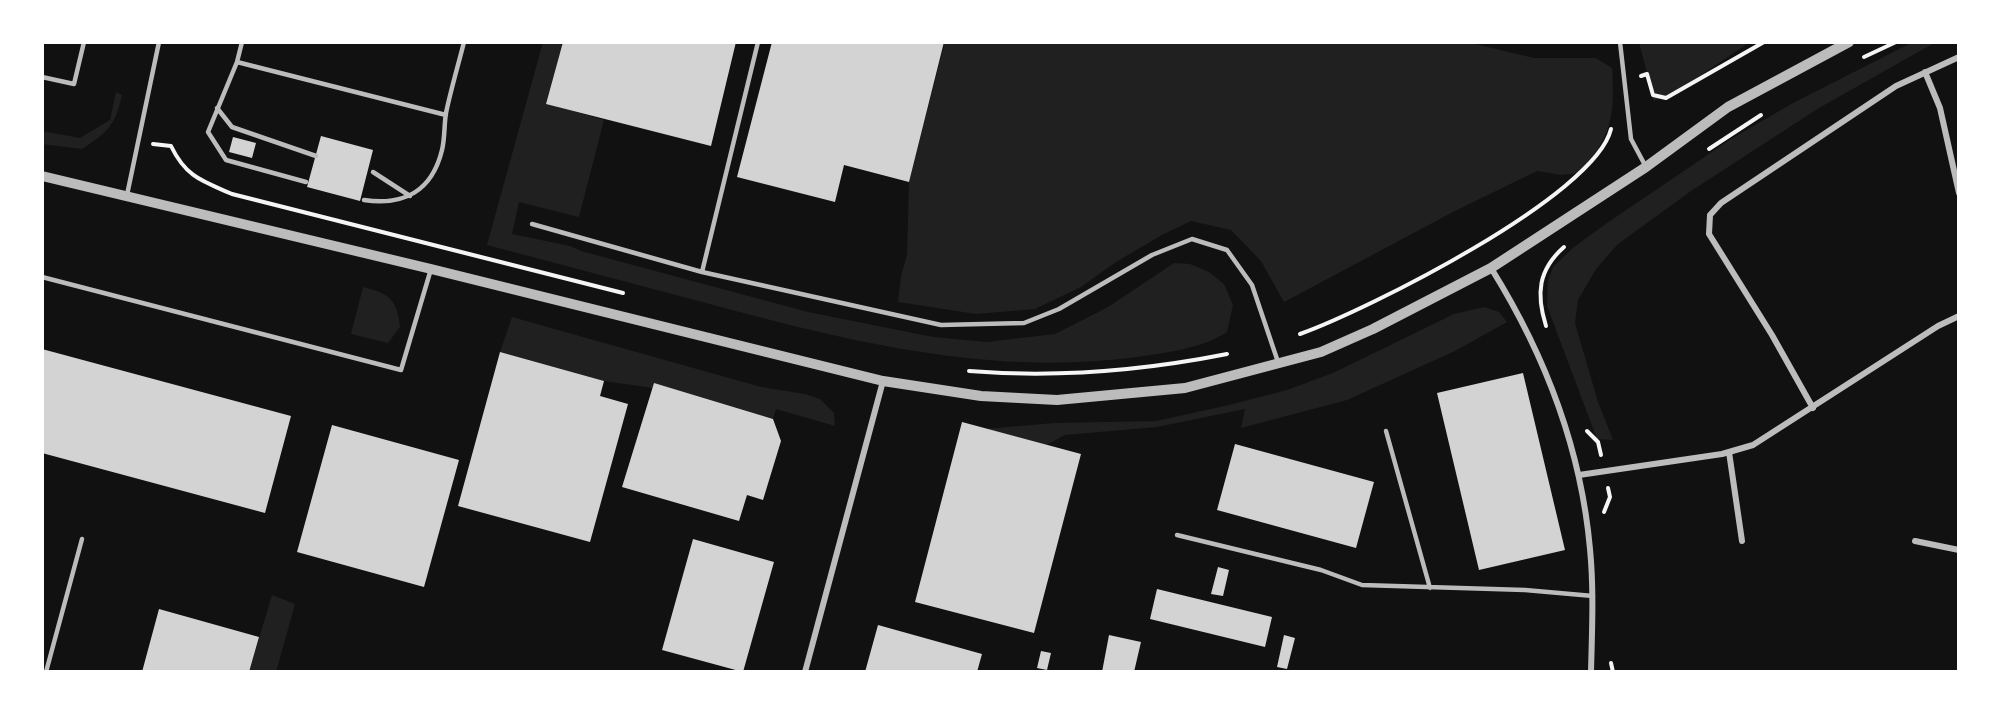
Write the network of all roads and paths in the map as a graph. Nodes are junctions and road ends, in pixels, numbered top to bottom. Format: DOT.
graph roads {
  1 [pos="84,42"];
  2 [pos="159,42"];
  3 [pos="242,42"];
  4 [pos="465,42"];
  5 [pos="758,42"];
  6 [pos="1620,42"];
  7 [pos="1764,42"];
  8 [pos="1849,42"];
  9 [pos="1896,42"];
  10 [pos="1959,57"];
  11 [pos="237,62"];
  12 [pos="1855,62"];
  13 [pos="1925,72"];
  14 [pos="42,77"];
  15 [pos="1626,81"];
  16 [pos="217,108"];
  17 [pos="1768,111"];
  18 [pos="446,115"];
  19 [pos="1612,120"];
  20 [pos="137,141"];
  21 [pos="1699,155"];
  22 [pos="316,156"];
  23 [pos="1646,167"];
  24 [pos="373,172"];
  25 [pos="42,176"];
  26 [pos="306,183"];
  27 [pos="1959,193"];
  28 [pos="410,196"];
  29 [pos="126,197"];
  30 [pos="364,200"];
  31 [pos="532,224"];
  32 [pos="1567,244"];
  33 [pos="431,268"];
  34 [pos="1491,268"];
  35 [pos="702,272"];
  36 [pos="42,277"];
  37 [pos="627,295"];
  38 [pos="1959,316"];
  39 [pos="1549,334"];
  40 [pos="1272,345"];
  41 [pos="1229,353"];
  42 [pos="1279,365"];
  43 [pos="967,371"];
  44 [pos="883,381"];
  45 [pos="1813,408"];
  46 [pos="1582,423"];
  47 [pos="1386,431"];
  48 [pos="1730,452"];
  49 [pos="1604,471"];
  50 [pos="1579,475"];
  51 [pos="1603,518"];
  52 [pos="1177,535"];
  53 [pos="82,538"];
  54 [pos="1742,541"];
  55 [pos="1915,541"];
  56 [pos="1959,550"];
  57 [pos="1430,588"];
  58 [pos="1593,596"];
  59 [pos="46,672"];
  60 [pos="805,672"];
  61 [pos="1592,672"];
  1 -- 14 [label="lane"];
  2 -- 20 [label="lane"];
  3 -- 11 [label="lane"];
  4 -- 18 [label="lane"];
  5 -- 35 [label="lane"];
  6 -- 15 [label="lane"];
  7 -- 15 [label="path"];
  8 -- 23 [label="street"];
  9 -- 12 [label="path"];
  10 -- 13 [label="street"];
  11 -- 16 [label="lane"];
  11 -- 18 [label="lane"];
  13 -- 27 [label="street"];
  13 -- 45 [label="street"];
  15 -- 23 [label="lane"];
  16 -- 22 [label="lane"];
  16 -- 26 [label="lane"];
  17 -- 21 [label="path"];
  18 -- 28 [label="lane"];
  19 -- 40 [label="path"];
  20 -- 29 [label="lane"];
  20 -- 37 [label="path"];
  23 -- 34 [label="street"];
  24 -- 28 [label="lane"];
  25 -- 29 [label="street"];
  28 -- 30 [label="lane"];
  29 -- 33 [label="street"];
  31 -- 35 [label="lane"];
  32 -- 39 [label="path"];
  33 -- 36 [label="lane"];
  33 -- 44 [label="street"];
  34 -- 42 [label="street"];
  34 -- 50 [label="street"];
  35 -- 40 [label="lane"];
  38 -- 45 [label="street"];
  40 -- 42 [label="lane"];
  41 -- 43 [label="path"];
  42 -- 44 [label="street"];
  44 -- 60 [label="street"];
  45 -- 48 [label="street"];
  46 -- 49 [label="path"];
  47 -- 57 [label="lane"];
  48 -- 49 [label="street"];
  48 -- 54 [label="street"];
  49 -- 50 [label="street"];
  49 -- 51 [label="path"];
  50 -- 58 [label="street"];
  52 -- 57 [label="lane"];
  53 -- 59 [label="lane"];
  55 -- 56 [label="street"];
  57 -- 58 [label="lane"];
  58 -- 61 [label="street"];
}
